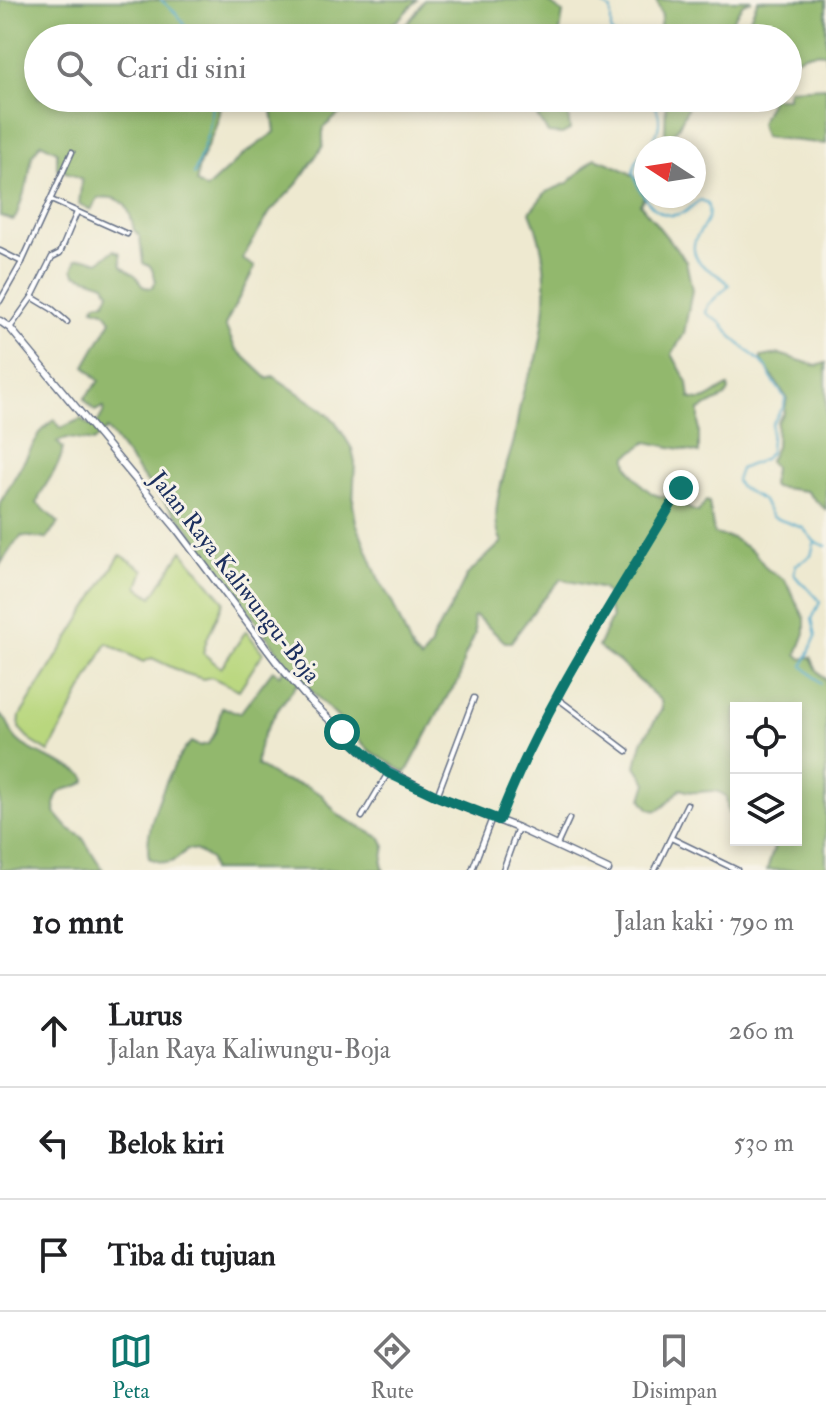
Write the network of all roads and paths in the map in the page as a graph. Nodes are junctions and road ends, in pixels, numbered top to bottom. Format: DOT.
graph roads {
  1 [pos="72,152"];
  2 [pos="51,200"];
  3 [pos="77,212"];
  4 [pos="127,234"];
  5 [pos="0,251"];
  6 [pos="22,262"];
  7 [pos="32,297"];
  8 [pos="0,301"];
  9 [pos="0,321"];
  10 [pos="67,322"];
  11 [pos="10,328"];
  12 [pos="681,488"];
  13 [pos="474,698"];
  14 [pos="557,698"];
  15 [pos="627,751"];
  16 [pos="388,773"];
  17 [pos="437,796"];
  18 [pos="687,804"];
  19 [pos="362,817"];
  20 [pos="496,819"];
  21 [pos="569,819"];
  22 [pos="518,828"];
  23 [pos="671,838"];
  24 [pos="557,845"];
  25 [pos="606,869"];
  26 [pos="472,870"];
  27 [pos="503,870"];
  28 [pos="655,870"];
  29 [pos="737,870"];
  1 -- 2 [label="street"];
  2 -- 3 [label="street"];
  2 -- 6 [label="street"];
  3 -- 4 [label="street"];
  3 -- 7 [label="street"];
  5 -- 6 [label="street"];
  6 -- 8 [label="street"];
  7 -- 10 [label="street"];
  7 -- 11 [label="street"];
  9 -- 11 [label="main road, Jalan Raya Kaliwungu-Boja"];
  11 -- 16 [label="main road, Jalan Raya Kaliwungu-Boja"];
  12 -- 14 [label="street"];
  13 -- 17 [label="street"];
  14 -- 15 [label="street"];
  14 -- 20 [label="street"];
  16 -- 17 [label="main road, Jalan Raya Kaliwungu-Boja"];
  16 -- 19 [label="street"];
  17 -- 20 [label="main road, Jalan Raya Kaliwungu-Boja"];
  18 -- 23 [label="street"];
  20 -- 22 [label="main road, Jalan Raya Kaliwungu-Boja"];
  20 -- 26 [label="street"];
  21 -- 24 [label="street"];
  22 -- 24 [label="main road, Jalan Raya Kaliwungu-Boja"];
  22 -- 27 [label="street"];
  23 -- 28 [label="street"];
  23 -- 29 [label="street"];
  24 -- 25 [label="main road, Jalan Raya Kaliwungu-Boja"];
}
